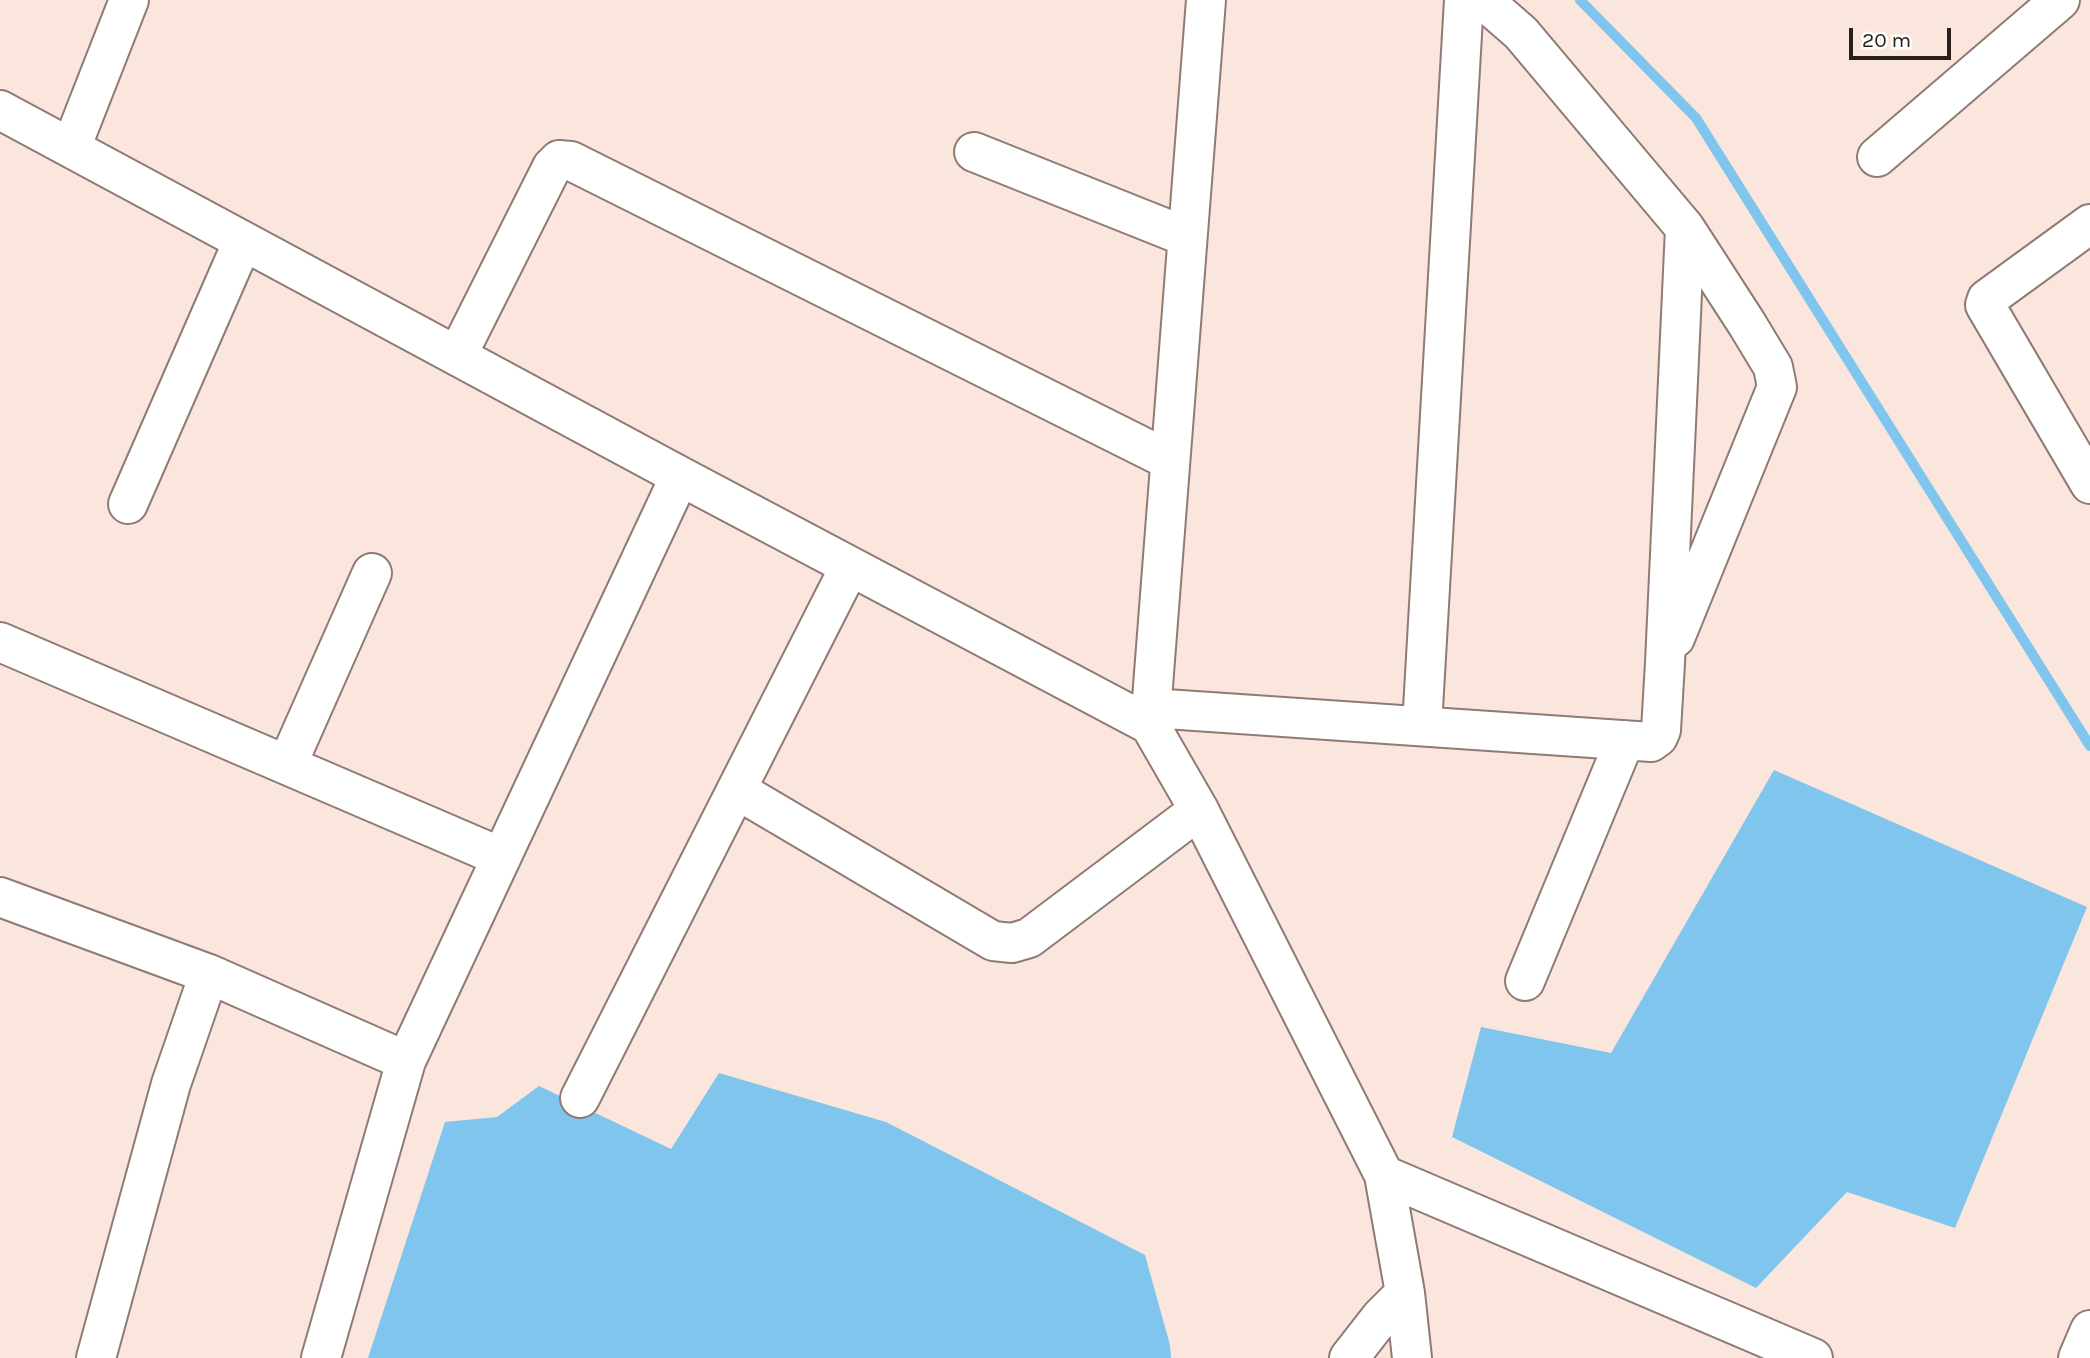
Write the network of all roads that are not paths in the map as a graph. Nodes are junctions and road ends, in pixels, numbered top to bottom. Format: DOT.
graph roads {
  1 [pos="129,0"];
  2 [pos="1206,0"];
  3 [pos="1464,0"];
  4 [pos="1483,0"];
  5 [pos="2060,0"];
  6 [pos="0,110"];
  7 [pos="71,148"];
  8 [pos="974,152"];
  9 [pos="1877,157"];
  10 [pos="2090,224"];
  11 [pos="1685,228"];
  12 [pos="1187,237"];
  13 [pos="243,241"];
  14 [pos="457,356"];
  15 [pos="1170,460"];
  16 [pos="680,476"];
  17 [pos="2090,484"];
  18 [pos="128,504"];
  19 [pos="850,566"];
  20 [pos="372,573"];
  21 [pos="0,642"];
  22 [pos="1665,663"];
  23 [pos="1150,716"];
  24 [pos="1422,726"];
  25 [pos="1625,740"];
  26 [pos="287,765"];
  27 [pos="737,790"];
  28 [pos="1199,810"];
  29 [pos="501,857"];
  30 [pos="0,897"];
  31 [pos="209,974"];
  32 [pos="1525,981"];
  33 [pos="406,1061"];
  34 [pos="580,1098"];
  35 [pos="1384,1175"];
  36 [pos="1405,1293"];
  37 [pos="2090,1330"];
  38 [pos="96,1358"];
  39 [pos="321,1358"];
  40 [pos="1349,1358"];
  41 [pos="1412,1358"];
  42 [pos="1813,1358"];
  43 [pos="2078,1358"];
  1 -- 7 [label="street"];
  2 -- 12 [label="street"];
  3 -- 24 [label="street"];
  4 -- 11 [label="street"];
  5 -- 9 [label="street"];
  6 -- 7 [label="street"];
  7 -- 13 [label="street"];
  8 -- 12 [label="street"];
  10 -- 17 [label="street"];
  11 -- 22 [label="street"];
  11 -- 22 [label="street"];
  12 -- 15 [label="street"];
  13 -- 14 [label="street"];
  13 -- 18 [label="street"];
  14 -- 15 [label="street"];
  14 -- 16 [label="street"];
  15 -- 23 [label="street"];
  16 -- 19 [label="street"];
  16 -- 29 [label="street"];
  19 -- 23 [label="street"];
  19 -- 27 [label="street"];
  20 -- 26 [label="street"];
  21 -- 26 [label="street"];
  22 -- 25 [label="street"];
  23 -- 24 [label="street"];
  23 -- 28 [label="street"];
  24 -- 25 [label="street"];
  25 -- 32 [label="street"];
  26 -- 29 [label="street"];
  27 -- 28 [label="street"];
  27 -- 34 [label="street"];
  28 -- 35 [label="street"];
  29 -- 33 [label="street"];
  30 -- 31 [label="street"];
  31 -- 33 [label="street"];
  31 -- 38 [label="street"];
  33 -- 39 [label="street"];
  35 -- 36 [label="street"];
  35 -- 42 [label="street"];
  36 -- 40 [label="street"];
  36 -- 41 [label="street"];
  37 -- 43 [label="street"];
}
